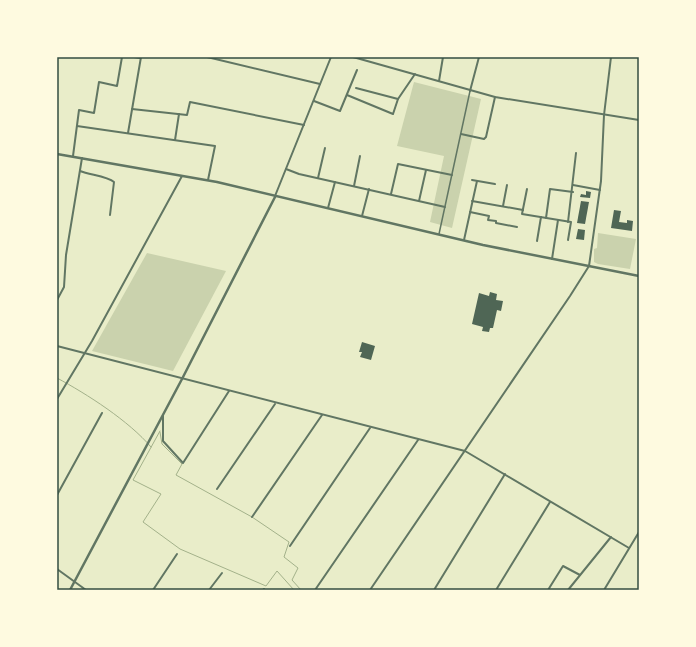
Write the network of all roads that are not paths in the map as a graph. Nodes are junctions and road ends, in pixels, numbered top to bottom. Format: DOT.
graph roads {
  1 [pos="122,57"];
  2 [pos="134,57"];
  3 [pos="140,57"];
  4 [pos="207,57"];
  5 [pos="331,57"];
  6 [pos="353,57"];
  7 [pos="443,57"];
  8 [pos="479,57"];
  9 [pos="612,57"];
  10 [pos="358,70"];
  11 [pos="415,74"];
  12 [pos="439,81"];
  13 [pos="320,84"];
  14 [pos="356,88"];
  15 [pos="470,90"];
  16 [pos="347,95"];
  17 [pos="495,97"];
  18 [pos="398,99"];
  19 [pos="314,101"];
  20 [pos="132,109"];
  21 [pos="178,114"];
  22 [pos="604,115"];
  23 [pos="639,120"];
  24 [pos="304,125"];
  25 [pos="77,126"];
  26 [pos="128,133"];
  27 [pos="461,134"];
  28 [pos="175,140"];
  29 [pos="325,148"];
  30 [pos="576,153"];
  31 [pos="57,154"];
  32 [pos="73,156"];
  33 [pos="360,156"];
  34 [pos="82,158"];
  35 [pos="286,169"];
  36 [pos="426,170"];
  37 [pos="80,171"];
  38 [pos="452,175"];
  39 [pos="182,176"];
  40 [pos="318,178"];
  41 [pos="208,180"];
  42 [pos="472,180"];
  43 [pos="477,181"];
  44 [pos="335,182"];
  45 [pos="495,184"];
  46 [pos="508,185"];
  47 [pos="573,185"];
  48 [pos="354,186"];
  49 [pos="369,189"];
  50 [pos="526,189"];
  51 [pos="600,190"];
  52 [pos="573,192"];
  53 [pos="391,194"];
  54 [pos="275,196"];
  55 [pos="419,201"];
  56 [pos="472,201"];
  57 [pos="503,206"];
  58 [pos="445,207"];
  59 [pos="328,208"];
  60 [pos="523,210"];
  61 [pos="470,212"];
  62 [pos="110,215"];
  63 [pos="362,216"];
  64 [pos="541,217"];
  65 [pos="546,218"];
  66 [pos="558,220"];
  67 [pos="568,222"];
  68 [pos="517,227"];
  69 [pos="439,234"];
  70 [pos="464,240"];
  71 [pos="568,240"];
  72 [pos="537,241"];
  73 [pos="552,259"];
  74 [pos="589,266"];
  75 [pos="639,276"];
  76 [pos="57,300"];
  77 [pos="57,346"];
  78 [pos="84,353"];
  79 [pos="182,379"];
  80 [pos="229,391"];
  81 [pos="57,399"];
  82 [pos="275,403"];
  83 [pos="102,413"];
  84 [pos="163,414"];
  85 [pos="322,415"];
  86 [pos="370,428"];
  87 [pos="418,440"];
  88 [pos="465,451"];
  89 [pos="505,474"];
  90 [pos="217,489"];
  91 [pos="57,495"];
  92 [pos="550,502"];
  93 [pos="252,517"];
  94 [pos="639,532"];
  95 [pos="611,537"];
  96 [pos="290,546"];
  97 [pos="628,548"];
  98 [pos="177,554"];
  99 [pos="57,569"];
  100 [pos="222,573"];
  101 [pos="580,574"];
  102 [pos="75,582"];
  103 [pos="70,590"];
  104 [pos="86,590"];
  105 [pos="153,590"];
  106 [pos="209,590"];
  107 [pos="315,590"];
  108 [pos="370,590"];
  109 [pos="434,590"];
  110 [pos="496,590"];
  111 [pos="548,590"];
  112 [pos="568,590"];
  113 [pos="604,590"];
  1 -- 25 [label="street"];
  2 -- 3 [label="street"];
  3 -- 20 [label="street"];
  4 -- 13 [label="street"];
  5 -- 13 [label="street"];
  6 -- 11 [label="street"];
  7 -- 12 [label="street"];
  8 -- 15 [label="street"];
  9 -- 22 [label="street"];
  10 -- 16 [label="street"];
  11 -- 12 [label="street"];
  11 -- 18 [label="street"];
  12 -- 15 [label="street"];
  13 -- 19 [label="street"];
  14 -- 18 [label="street"];
  15 -- 17 [label="street"];
  15 -- 27 [label="street"];
  16 -- 18 [label="street"];
  16 -- 19 [label="street"];
  17 -- 22 [label="street"];
  17 -- 27 [label="street"];
  19 -- 24 [label="street"];
  20 -- 21 [label="street"];
  20 -- 26 [label="street"];
  21 -- 24 [label="street"];
  21 -- 28 [label="street"];
  22 -- 23 [label="street"];
  22 -- 51 [label="street"];
  24 -- 35 [label="street"];
  25 -- 26 [label="street"];
  25 -- 32 [label="street"];
  26 -- 28 [label="street"];
  27 -- 38 [label="street"];
  28 -- 41 [label="street"];
  29 -- 40 [label="street"];
  30 -- 47 [label="street"];
  31 -- 32 [label="street"];
  32 -- 34 [label="street"];
  33 -- 48 [label="street"];
  34 -- 37 [label="street"];
  34 -- 39 [label="street"];
  35 -- 40 [label="street"];
  35 -- 54 [label="street"];
  36 -- 38 [label="street"];
  36 -- 53 [label="street"];
  36 -- 55 [label="street"];
  37 -- 62 [label="street"];
  37 -- 76 [label="street"];
  38 -- 58 [label="street"];
  39 -- 41 [label="street"];
  39 -- 78 [label="street"];
  40 -- 44 [label="street"];
  41 -- 54 [label="street"];
  42 -- 43 [label="street"];
  43 -- 45 [label="street"];
  43 -- 56 [label="street"];
  44 -- 48 [label="street"];
  44 -- 59 [label="street"];
  46 -- 57 [label="street"];
  47 -- 51 [label="street"];
  47 -- 52 [label="street"];
  48 -- 49 [label="street"];
  49 -- 53 [label="street"];
  49 -- 63 [label="street"];
  50 -- 60 [label="street"];
  51 -- 74 [label="street"];
  52 -- 65 [label="street"];
  52 -- 67 [label="street"];
  53 -- 55 [label="street"];
  54 -- 59 [label="street"];
  54 -- 79 [label="street"];
  55 -- 58 [label="street"];
  56 -- 57 [label="street"];
  56 -- 61 [label="street"];
  57 -- 60 [label="street"];
  58 -- 69 [label="street"];
  59 -- 63 [label="street"];
  60 -- 64 [label="street"];
  61 -- 68 [label="street"];
  61 -- 70 [label="street"];
  63 -- 69 [label="street"];
  64 -- 65 [label="street"];
  64 -- 72 [label="street"];
  65 -- 66 [label="street"];
  66 -- 67 [label="street"];
  66 -- 73 [label="street"];
  67 -- 71 [label="street"];
  69 -- 70 [label="street"];
  70 -- 73 [label="street"];
  73 -- 74 [label="street"];
  74 -- 75 [label="street"];
  74 -- 88 [label="street"];
  77 -- 78 [label="street"];
  78 -- 79 [label="street"];
  78 -- 81 [label="street"];
  79 -- 80 [label="street"];
  79 -- 84 [label="street"];
  80 -- 82 [label="street"];
  80 -- 84 [label="street"];
  82 -- 85 [label="street"];
  82 -- 90 [label="street"];
  83 -- 91 [label="street"];
  84 -- 102 [label="street"];
  85 -- 86 [label="street"];
  85 -- 93 [label="street"];
  86 -- 87 [label="street"];
  86 -- 96 [label="street"];
  87 -- 88 [label="street"];
  87 -- 107 [label="street"];
  88 -- 89 [label="street"];
  88 -- 108 [label="street"];
  89 -- 92 [label="street"];
  89 -- 109 [label="street"];
  92 -- 95 [label="street"];
  92 -- 110 [label="street"];
  94 -- 97 [label="street"];
  95 -- 97 [label="street"];
  95 -- 101 [label="street"];
  97 -- 113 [label="street"];
  98 -- 105 [label="street"];
  99 -- 102 [label="street"];
  100 -- 106 [label="street"];
  101 -- 111 [label="street"];
  101 -- 112 [label="street"];
  102 -- 103 [label="street"];
  102 -- 104 [label="street"];
}
